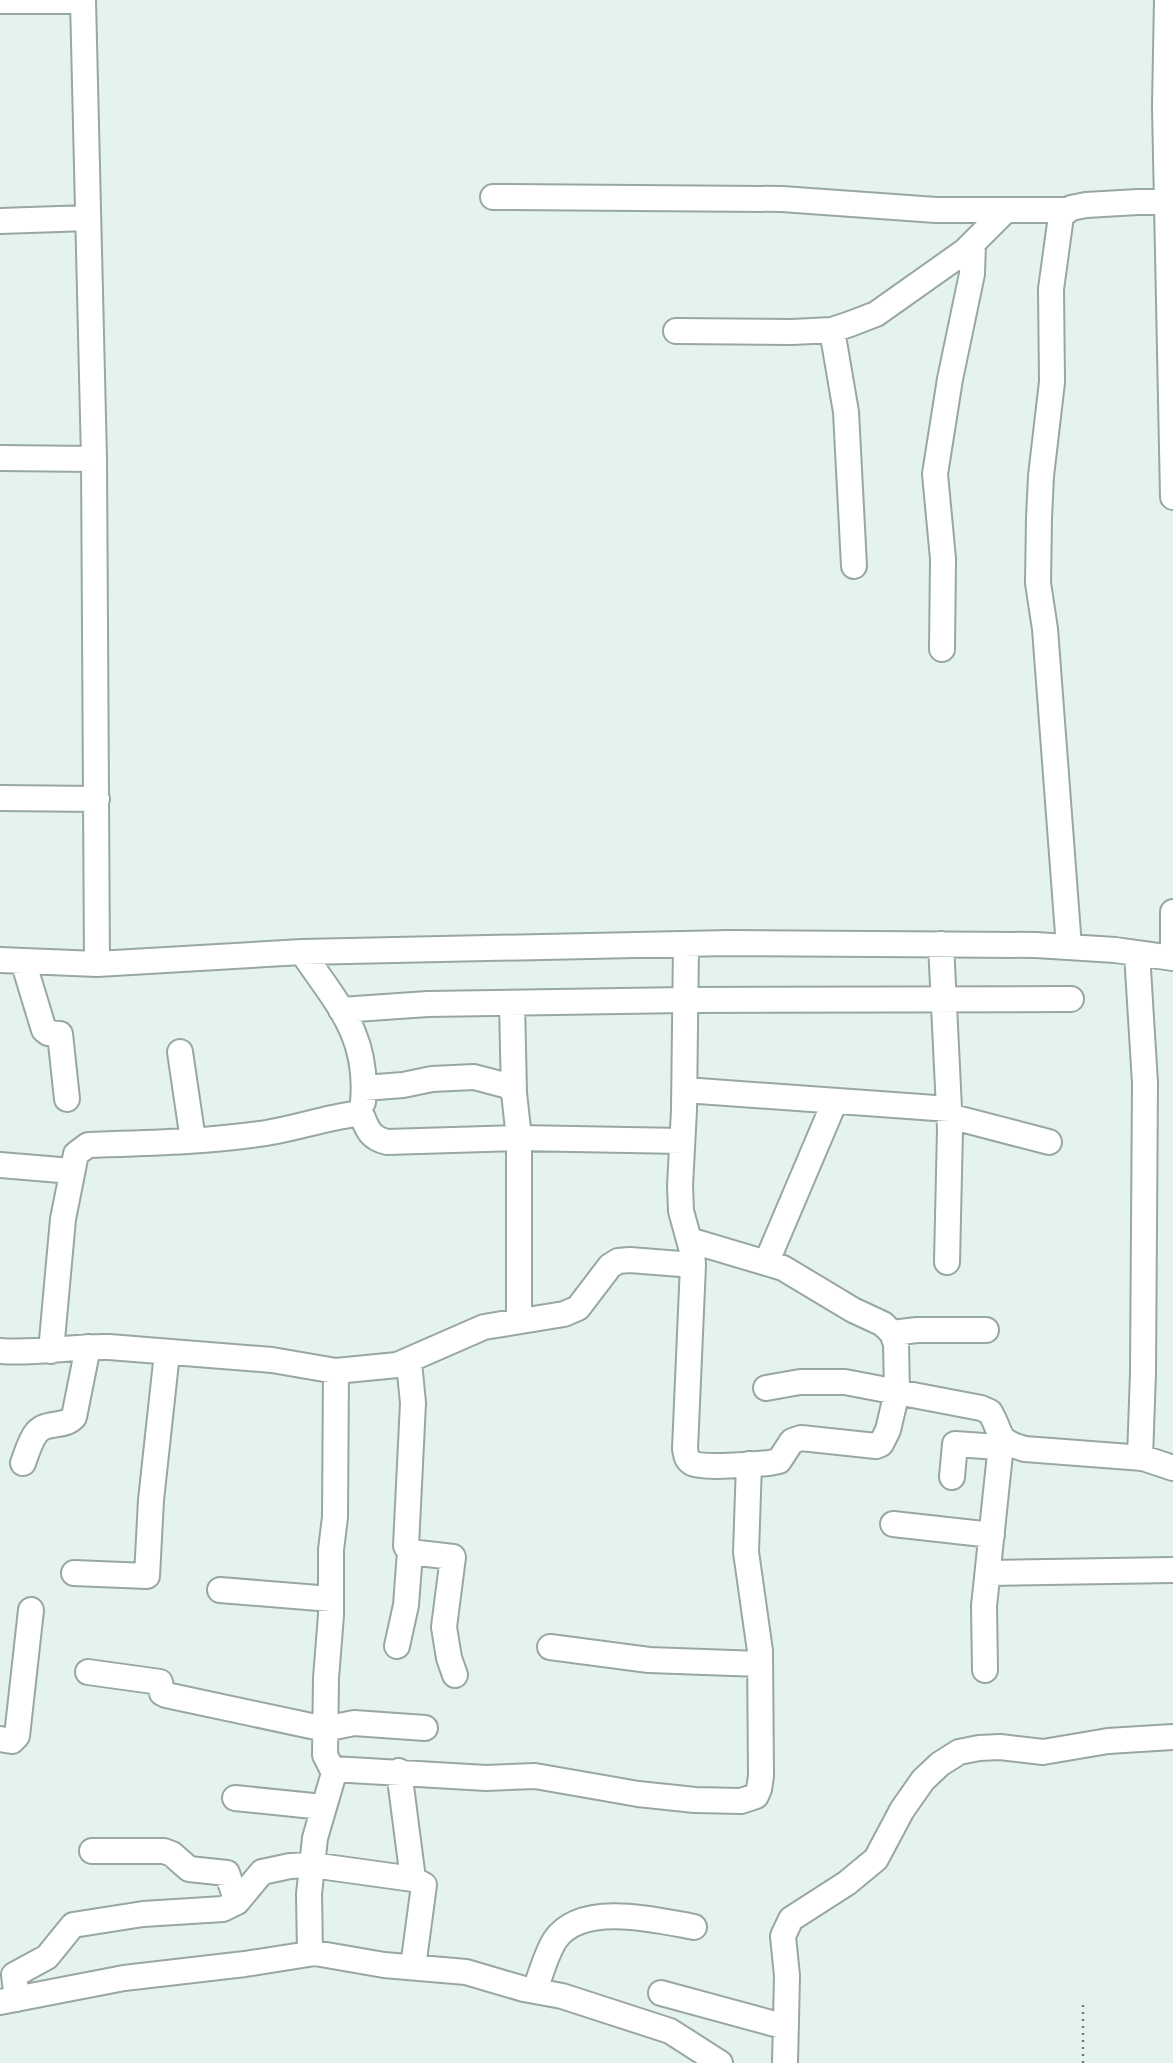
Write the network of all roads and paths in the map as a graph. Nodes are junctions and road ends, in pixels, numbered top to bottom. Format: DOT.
graph roads {
  1 [pos="83,0"];
  2 [pos="1167,0"];
  3 [pos="0,1"];
  4 [pos="493,197"];
  5 [pos="1170,200"];
  6 [pos="1006,210"];
  7 [pos="1066,210"];
  8 [pos="88,218"];
  9 [pos="0,220"];
  10 [pos="973,243"];
  11 [pos="832,330"];
  12 [pos="676,331"];
  13 [pos="0,458"];
  14 [pos="94,458"];
  15 [pos="1173,497"];
  16 [pos="854,566"];
  17 [pos="942,649"];
  18 [pos="0,798"];
  19 [pos="97,799"];
  20 [pos="1173,912"];
  21 [pos="686,944"];
  22 [pos="941,944"];
  23 [pos="1069,947"];
  24 [pos="302,952"];
  25 [pos="1137,953"];
  26 [pos="1173,958"];
  27 [pos="11,960"];
  28 [pos="97,964"];
  29 [pos="944,998"];
  30 [pos="1071,999"];
  31 [pos="685,1000"];
  32 [pos="513,1003"];
  33 [pos="341,1010"];
  34 [pos="180,1052"];
  35 [pos="364,1088"];
  36 [pos="685,1090"];
  37 [pos="514,1093"];
  38 [pos="67,1098"];
  39 [pos="835,1101"];
  40 [pos="949,1109"];
  41 [pos="362,1116"];
  42 [pos="519,1138"];
  43 [pos="193,1140"];
  44 [pos="682,1141"];
  45 [pos="1049,1142"];
  46 [pos="0,1165"];
  47 [pos="72,1171"];
  48 [pos="689,1240"];
  49 [pos="767,1261"];
  50 [pos="947,1262"];
  51 [pos="693,1265"];
  52 [pos="519,1321"];
  53 [pos="986,1330"];
  54 [pos="892,1333"];
  55 [pos="88,1347"];
  56 [pos="0,1351"];
  57 [pos="51,1351"];
  58 [pos="167,1353"];
  59 [pos="409,1362"];
  60 [pos="336,1371"];
  61 [pos="766,1388"];
  62 [pos="897,1392"];
  63 [pos="1005,1441"];
  64 [pos="1140,1458"];
  65 [pos="23,1463"];
  66 [pos="749,1465"];
  67 [pos="1173,1468"];
  68 [pos="952,1477"];
  69 [pos="893,1524"];
  70 [pos="992,1535"];
  71 [pos="410,1552"];
  72 [pos="1173,1570"];
  73 [pos="74,1573"];
  74 [pos="988,1573"];
  75 [pos="220,1590"];
  76 [pos="331,1599"];
  77 [pos="31,1610"];
  78 [pos="397,1646"];
  79 [pos="550,1647"];
  80 [pos="760,1664"];
  81 [pos="985,1671"];
  82 [pos="88,1672"];
  83 [pos="455,1675"];
  84 [pos="425,1728"];
  85 [pos="326,1729"];
  86 [pos="1173,1737"];
  87 [pos="0,1739"];
  88 [pos="333,1769"];
  89 [pos="399,1771"];
  90 [pos="235,1798"];
  91 [pos="323,1807"];
  92 [pos="92,1851"];
  93 [pos="312,1865"];
  94 [pos="413,1879"];
  95 [pos="237,1902"];
  96 [pos="694,1927"];
  97 [pos="310,1953"];
  98 [pos="413,1967"];
  99 [pos="535,1990"];
  100 [pos="662,1993"];
  101 [pos="8,2000"];
  102 [pos="1083,2001"];
  103 [pos="786,2028"];
  104 [pos="720,2063"];
  105 [pos="785,2063"];
  106 [pos="1083,2063"];
  1 -- 3 [label="street"];
  1 -- 8 [label="street"];
  2 -- 5 [label="street"];
  4 -- 6 [label="street"];
  5 -- 7 [label="street"];
  5 -- 15 [label="street"];
  6 -- 7 [label="street"];
  6 -- 10 [label="street"];
  7 -- 23 [label="street"];
  8 -- 9 [label="street"];
  8 -- 14 [label="street"];
  10 -- 11 [label="street"];
  10 -- 17 [label="street"];
  11 -- 12 [label="street"];
  11 -- 16 [label="street"];
  13 -- 14 [label="street"];
  14 -- 19 [label="street"];
  18 -- 19 [label="street"];
  19 -- 28 [label="street"];
  20 -- 26 [label="street"];
  21 -- 22 [label="street"];
  21 -- 24 [label="street"];
  21 -- 31 [label="street"];
  22 -- 23 [label="street"];
  22 -- 29 [label="street"];
  23 -- 25 [label="street"];
  24 -- 28 [label="street"];
  24 -- 33 [label="street"];
  25 -- 26 [label="street"];
  25 -- 64 [label="street"];
  27 -- 28 [label="street"];
  27 -- 38 [label="street"];
  29 -- 30 [label="street"];
  29 -- 31 [label="street"];
  29 -- 40 [label="street"];
  31 -- 32 [label="street"];
  31 -- 36 [label="street"];
  32 -- 33 [label="street"];
  32 -- 37 [label="street"];
  33 -- 35 [label="street"];
  34 -- 43 [label="street"];
  35 -- 37 [label="street"];
  35 -- 41 [label="street"];
  36 -- 39 [label="street"];
  36 -- 44 [label="street"];
  37 -- 42 [label="street"];
  39 -- 40 [label="street"];
  39 -- 49 [label="street"];
  40 -- 45 [label="street"];
  40 -- 50 [label="street"];
  41 -- 42 [label="street"];
  41 -- 43 [label="street"];
  42 -- 44 [label="street"];
  42 -- 52 [label="street"];
  43 -- 47 [label="street"];
  44 -- 48 [label="street"];
  46 -- 47 [label="street"];
  47 -- 57 [label="street"];
  48 -- 49 [label="street"];
  48 -- 51 [label="street"];
  49 -- 54 [label="street"];
  51 -- 52 [label="street"];
  51 -- 66 [label="street"];
  52 -- 59 [label="street"];
  53 -- 54 [label="street"];
  54 -- 62 [label="street"];
  55 -- 57 [label="street"];
  55 -- 58 [label="street"];
  55 -- 65 [label="street"];
  56 -- 57 [label="street"];
  58 -- 60 [label="street"];
  58 -- 73 [label="street"];
  59 -- 60 [label="street"];
  59 -- 71 [label="street"];
  60 -- 76 [label="street"];
  61 -- 62 [label="street"];
  62 -- 63 [label="street"];
  62 -- 66 [label="street"];
  63 -- 64 [label="street"];
  63 -- 68 [label="street"];
  63 -- 70 [label="street"];
  64 -- 67 [label="street"];
  66 -- 80 [label="street"];
  69 -- 70 [label="street"];
  70 -- 74 [label="street"];
  71 -- 78 [label="street"];
  71 -- 83 [label="street"];
  72 -- 74 [label="street"];
  74 -- 81 [label="street"];
  75 -- 76 [label="street"];
  76 -- 85 [label="street"];
  77 -- 87 [label="street"];
  79 -- 80 [label="street"];
  80 -- 89 [label="street"];
  82 -- 85 [label="street"];
  84 -- 85 [label="street"];
  85 -- 88 [label="street"];
  86 -- 103 [label="street"];
  88 -- 89 [label="street"];
  88 -- 91 [label="street"];
  89 -- 94 [label="street"];
  90 -- 91 [label="street"];
  91 -- 93 [label="street"];
  92 -- 95 [label="street"];
  93 -- 94 [label="street"];
  93 -- 95 [label="street"];
  93 -- 97 [label="street"];
  94 -- 98 [label="street"];
  95 -- 101 [label="street"];
  96 -- 99 [label="street"];
  97 -- 98 [label="street"];
  97 -- 101 [label="street"];
  98 -- 99 [label="street"];
  99 -- 104 [label="street"];
  100 -- 103 [label="street"];
  102 -- 106 [label="path"];
  103 -- 105 [label="street"];
}
